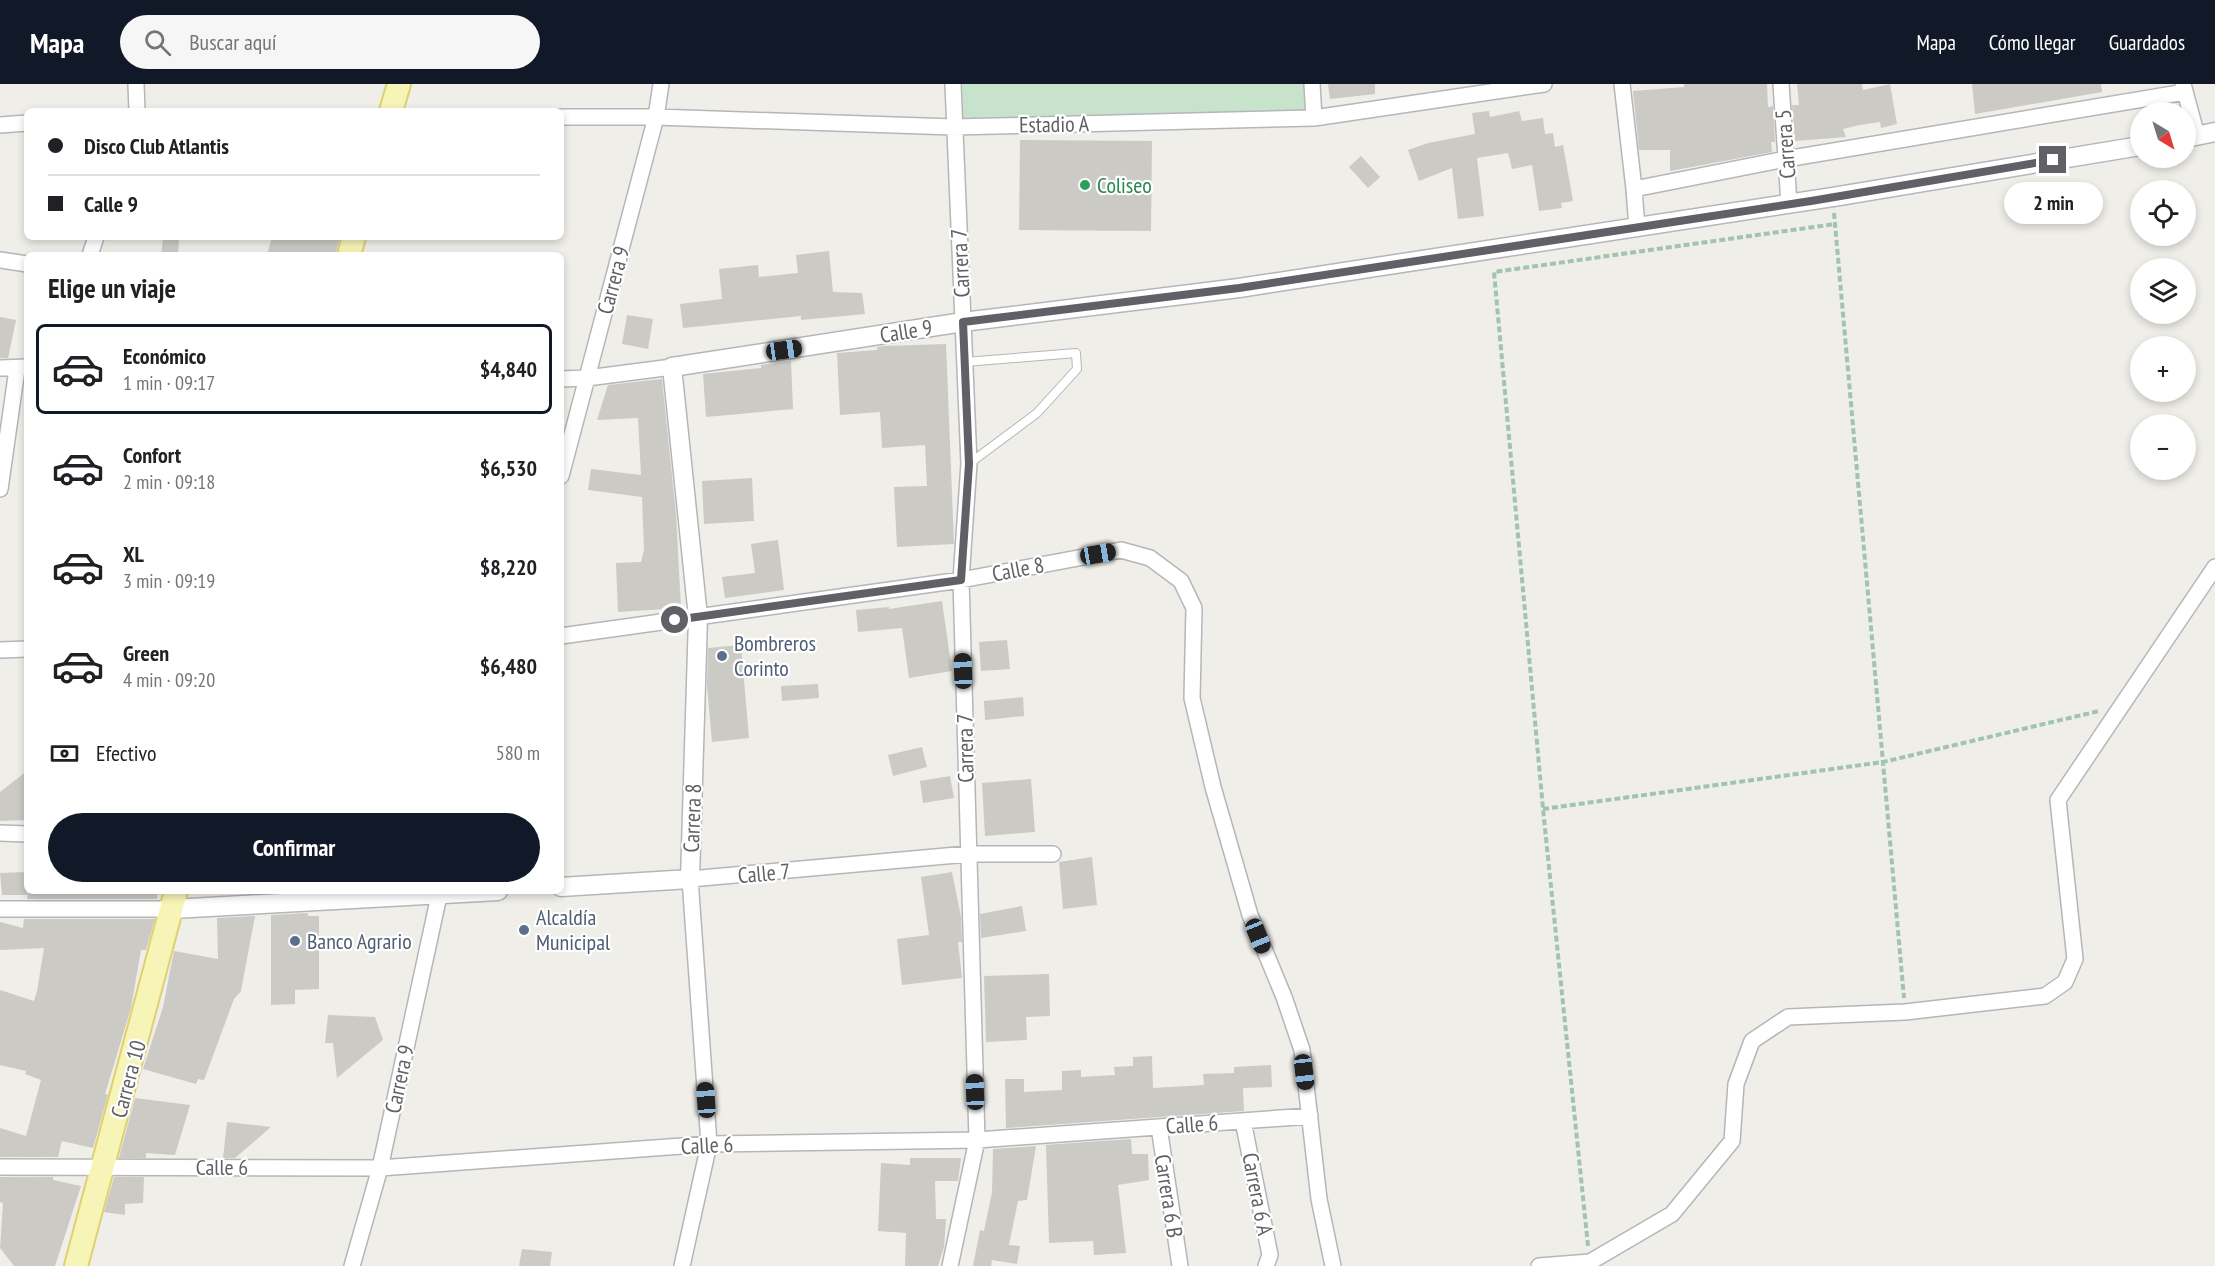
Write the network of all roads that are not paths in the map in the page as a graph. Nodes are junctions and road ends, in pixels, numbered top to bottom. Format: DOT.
graph roads {
  1 [pos="136,84"];
  2 [pos="399,84"];
  3 [pos="661,84"];
  4 [pos="952,84"];
  5 [pos="1312,84"];
  6 [pos="1544,84"];
  7 [pos="1622,84"];
  8 [pos="1781,84"];
  9 [pos="2184,88"];
  10 [pos="137,108"];
  11 [pos="392,108"];
  12 [pos="564,117"];
  13 [pos="656,117"];
  14 [pos="1314,118"];
  15 [pos="24,123"];
  16 [pos="0,125"];
  17 [pos="953,127"];
  18 [pos="2215,132"];
  19 [pos="2196,136"];
  20 [pos="2130,148"];
  21 [pos="1786,159"];
  22 [pos="1634,189"];
  23 [pos="1789,204"];
  24 [pos="1637,228"];
  25 [pos="0,260"];
  26 [pos="24,264"];
  27 [pos="963,322"];
  28 [pos="965,362"];
  29 [pos="672,367"];
  30 [pos="0,368"];
  31 [pos="22,368"];
  32 [pos="564,378"];
  33 [pos="587,378"];
  34 [pos="969,464"];
  35 [pos="564,465"];
  36 [pos="0,489"];
  37 [pos="2215,567"];
  38 [pos="961,580"];
  39 [pos="698,617"];
  40 [pos="564,636"];
  41 [pos="24,648"];
  42 [pos="0,650"];
  43 [pos="0,833"];
  44 [pos="24,834"];
  45 [pos="968,854"];
  46 [pos="1053,854"];
  47 [pos="690,879"];
  48 [pos="564,887"];
  49 [pos="402,894"];
  50 [pos="440,894"];
  51 [pos="174,900"];
  52 [pos="0,909"];
  53 [pos="1310,1116"];
  54 [pos="1243,1121"];
  55 [pos="1159,1127"];
  56 [pos="976,1140"];
  57 [pos="709,1144"];
  58 [pos="104,1166"];
  59 [pos="0,1167"];
  60 [pos="380,1168"];
  61 [pos="76,1266"];
  62 [pos="352,1266"];
  63 [pos="682,1266"];
  64 [pos="950,1266"];
  65 [pos="1180,1266"];
  66 [pos="1266,1266"];
  67 [pos="1333,1266"];
  68 [pos="1539,1266"];
  1 -- 10 [label="street"];
  2 -- 11 [label="main road"];
  3 -- 13 [label="street, Carrera 9"];
  4 -- 17 [label="street, Carrera 7"];
  5 -- 14 [label="street"];
  6 -- 14 [label="street, Estadio A"];
  7 -- 22 [label="street"];
  8 -- 21 [label="street, Carrera 5"];
  9 -- 21 [label="street"];
  12 -- 13 [label="street, Estadio A"];
  13 -- 17 [label="street, Estadio A"];
  13 -- 33 [label="street, Carrera 9"];
  14 -- 17 [label="street, Estadio A"];
  15 -- 16 [label="street"];
  17 -- 27 [label="street, Carrera 7"];
  18 -- 19 [label="street"];
  20 -- 23 [label="street, Calle 9"];
  21 -- 22 [label="street"];
  21 -- 23 [label="street, Carrera 5"];
  22 -- 24 [label="street"];
  23 -- 24 [label="street, Calle 9"];
  24 -- 27 [label="street, Calle 9"];
  25 -- 26 [label="street"];
  27 -- 28 [label="street, Carrera 7"];
  27 -- 29 [label="street, Calle 9"];
  28 -- 34 [label="street, Carrera 7"];
  28 -- 34 [label="lane"];
  29 -- 33 [label="street, Calle 9"];
  29 -- 39 [label="street, Carrera 8"];
  30 -- 31 [label="street"];
  31 -- 36 [label="street"];
  32 -- 33 [label="street, Calle 9"];
  33 -- 35 [label="street, Carrera 9"];
  34 -- 38 [label="street, Carrera 7"];
  37 -- 68 [label="street"];
  38 -- 39 [label="street, Calle 8"];
  38 -- 45 [label="street, Carrera 7"];
  38 -- 53 [label="street, Calle 8"];
  39 -- 40 [label="street, Calle 8"];
  39 -- 47 [label="street, Carrera 8"];
  41 -- 42 [label="street"];
  43 -- 44 [label="street"];
  45 -- 46 [label="street, Calle 7"];
  45 -- 47 [label="street, Calle 7"];
  45 -- 56 [label="street, Carrera 7"];
  47 -- 48 [label="street, Calle 7"];
  47 -- 57 [label="street, Carrera 8"];
  49 -- 51 [label="street"];
  50 -- 60 [label="street, Carrera 9"];
  51 -- 52 [label="street"];
  51 -- 58 [label="main road, Carrera 10"];
  53 -- 54 [label="street, Calle 6"];
  53 -- 67 [label="street"];
  54 -- 55 [label="street, Calle 6"];
  54 -- 66 [label="street, Carrera 6 A"];
  55 -- 56 [label="street, Calle 6"];
  55 -- 65 [label="street, Carrera 6 B"];
  56 -- 57 [label="street, Calle 6"];
  56 -- 64 [label="street, Carrera 7"];
  57 -- 60 [label="street, Calle 6"];
  57 -- 63 [label="street, Carrera 8"];
  58 -- 59 [label="street, Calle 6"];
  58 -- 60 [label="street, Calle 6"];
  58 -- 61 [label="main road, Carrera 10"];
  60 -- 62 [label="street, Carrera 9"];
}
